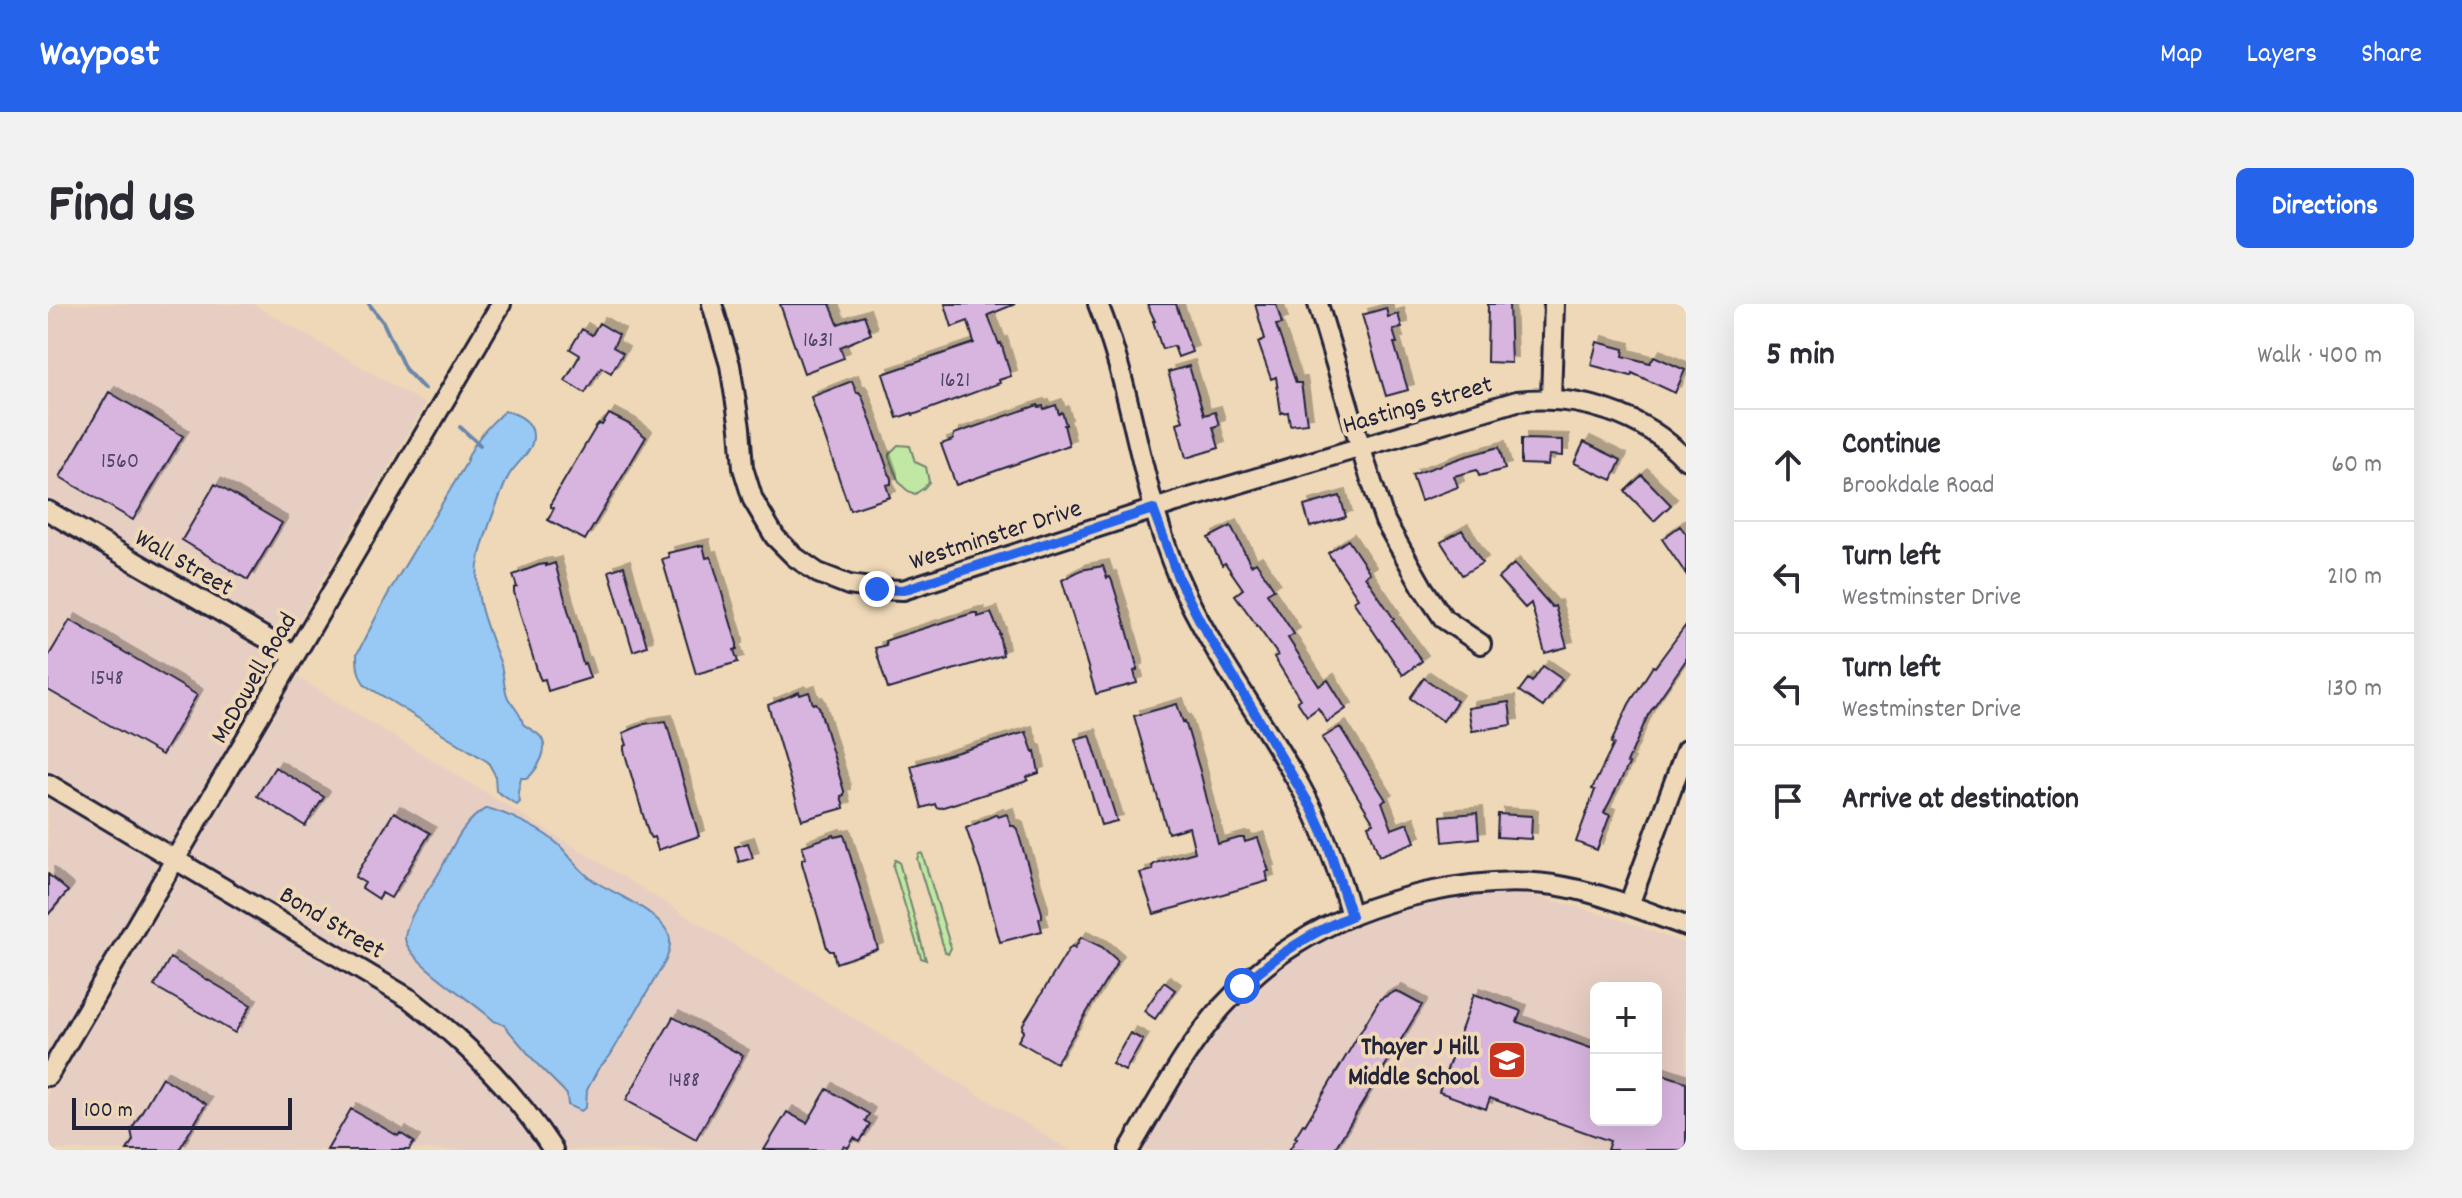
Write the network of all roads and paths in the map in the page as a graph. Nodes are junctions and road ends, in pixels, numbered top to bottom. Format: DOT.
graph roads {
  1 [pos="501,304"];
  2 [pos="712,304"];
  3 [pos="1098,304"];
  4 [pos="1318,304"];
  5 [pos="1554,304"];
  6 [pos="1551,399"];
  7 [pos="1361,446"];
  8 [pos="1685,457"];
  9 [pos="1153,509"];
  10 [pos="48,511"];
  11 [pos="1481,644"];
  12 [pos="295,655"];
  13 [pos="1686,750"];
  14 [pos="48,784"];
  15 [pos="176,859"];
  16 [pos="1629,905"];
  17 [pos="1351,916"];
  18 [pos="1686,926"];
  19 [pos="48,1076"];
  20 [pos="553,1150"];
  21 [pos="1129,1150"];
  1 -- 12 [label="street, McDowell Road"];
  2 -- 9 [label="street, Westminster Drive"];
  3 -- 9 [label="street"];
  4 -- 7 [label="street"];
  5 -- 6 [label="street"];
  6 -- 7 [label="street, Hastings Street"];
  6 -- 8 [label="street, Hastings Street"];
  7 -- 9 [label="street, Hastings Street"];
  7 -- 11 [label="street"];
  9 -- 17 [label="street"];
  10 -- 12 [label="street, Wall Street"];
  12 -- 15 [label="street, McDowell Road"];
  13 -- 16 [label="street"];
  14 -- 15 [label="street, Bond Street"];
  15 -- 19 [label="street, McDowell Road"];
  15 -- 20 [label="street, Bond Street"];
  16 -- 17 [label="street"];
  16 -- 18 [label="street"];
  17 -- 21 [label="street"];
}
